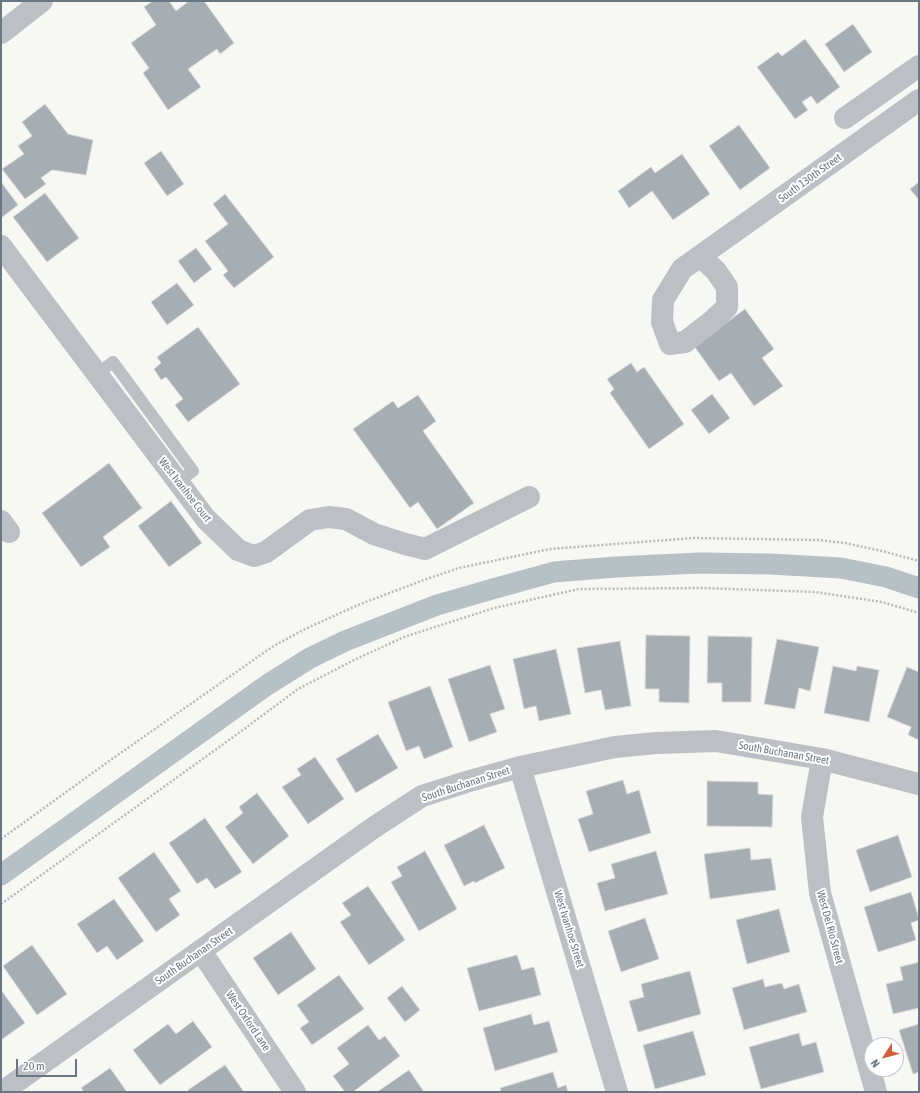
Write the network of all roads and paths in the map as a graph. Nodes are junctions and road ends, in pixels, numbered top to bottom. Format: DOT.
graph roads {
  1 [pos="42,1"];
  2 [pos="1,33"];
  3 [pos="919,66"];
  4 [pos="919,100"];
  5 [pos="845,118"];
  6 [pos="1,246"];
  7 [pos="700,256"];
  8 [pos="529,497"];
  9 [pos="919,561"];
  10 [pos="919,613"];
  11 [pos="822,759"];
  12 [pos="520,767"];
  13 [pos="919,784"];
  14 [pos="1,839"];
  15 [pos="1,904"];
  16 [pos="201,951"];
  17 [pos="2,1092"];
  18 [pos="295,1092"];
  19 [pos="617,1092"];
  20 [pos="876,1092"];
  1 -- 2 [label="street"];
  3 -- 5 [label="street"];
  4 -- 7 [label="street, South 130th Street"];
  6 -- 8 [label="street, West Ivanhoe Court"];
  9 -- 14 [label="path"];
  10 -- 15 [label="path"];
  11 -- 12 [label="street, South Buchanan Street"];
  11 -- 13 [label="street, South Buchanan Street"];
  11 -- 20 [label="street, West Del Rio Street"];
  12 -- 16 [label="street, South Buchanan Street"];
  12 -- 19 [label="street, West Ivanhoe Street"];
  16 -- 17 [label="street, South Buchanan Street"];
  16 -- 18 [label="street, West Oxford Lane"];
}
